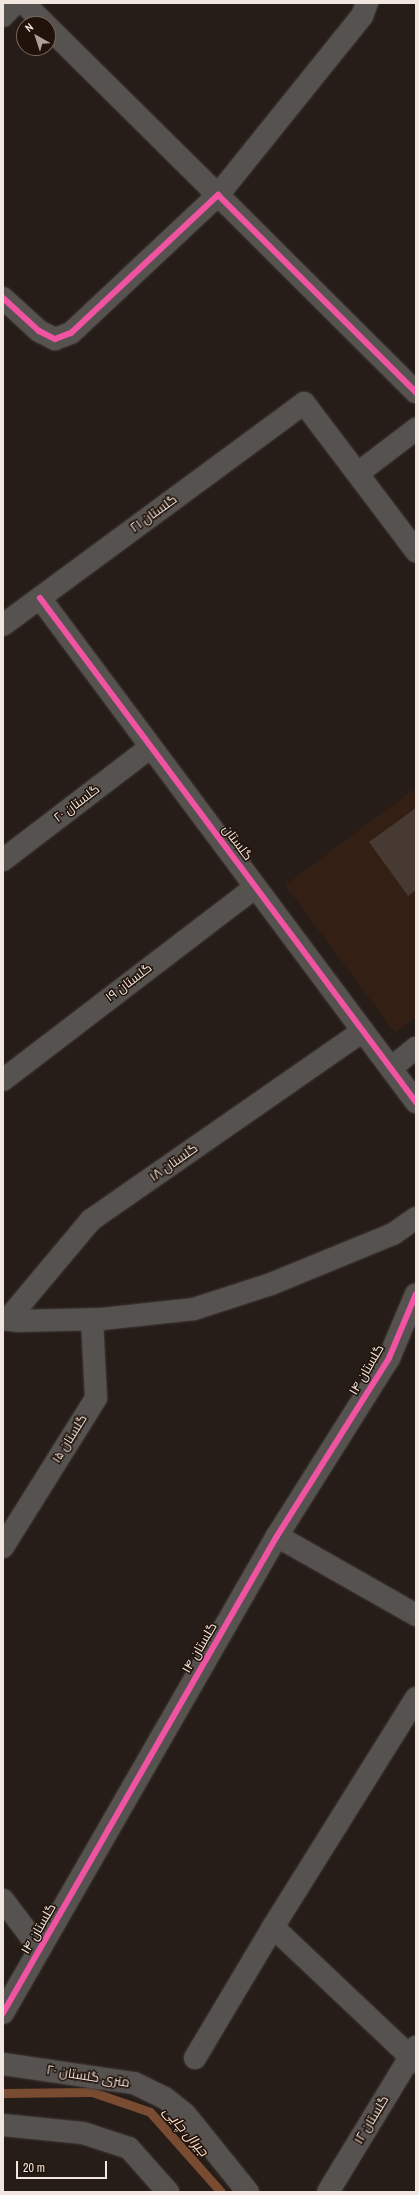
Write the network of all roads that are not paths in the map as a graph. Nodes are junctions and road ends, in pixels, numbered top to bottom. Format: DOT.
graph roads {
  1 [pos="15,3"];
  2 [pos="24,3"];
  3 [pos="366,3"];
  4 [pos="3,16"];
  5 [pos="37,16"];
  6 [pos="56,35"];
  7 [pos="218,195"];
  8 [pos="3,298"];
  9 [pos="416,392"];
  10 [pos="416,429"];
  11 [pos="358,473"];
  12 [pos="416,551"];
  13 [pos="40,598"];
  14 [pos="3,625"];
  15 [pos="151,747"];
  16 [pos="3,860"];
  17 [pos="255,887"];
  18 [pos="363,1031"];
  19 [pos="416,1048"];
  20 [pos="391,1068"];
  21 [pos="3,1080"];
  22 [pos="416,1102"];
  23 [pos="416,1220"];
  24 [pos="416,1294"];
  25 [pos="5,1319"];
  26 [pos="92,1319"];
  27 [pos="277,1536"];
  28 [pos="3,1547"];
  29 [pos="416,1615"];
  30 [pos="416,1698"];
  31 [pos="3,1900"];
  32 [pos="273,1927"];
  33 [pos="40,1949"];
  34 [pos="3,2013"];
  35 [pos="414,2055"];
  36 [pos="195,2058"];
  37 [pos="3,2064"];
  38 [pos="3,2126"];
  39 [pos="168,2192"];
  40 [pos="248,2192"];
  41 [pos="328,2192"];
  1 -- 4 [label="street"];
  2 -- 5 [label="street"];
  3 -- 7 [label="street"];
  6 -- 7 [label="street"];
  7 -- 8 [label="street"];
  7 -- 9 [label="street"];
  10 -- 11 [label="street"];
  11 -- 12 [label="street"];
  11 -- 13 [label="street, گلستان ۲۱"];
  13 -- 14 [label="street, گلستان ۲۱"];
  13 -- 15 [label="street, گلستان"];
  15 -- 16 [label="street, گلستان ۲۰"];
  15 -- 17 [label="street, گلستان"];
  17 -- 18 [label="street, گلستان"];
  17 -- 21 [label="street, گلستان ۱۹"];
  18 -- 20 [label="street, گلستان"];
  18 -- 25 [label="street, گلستان ۱۸"];
  19 -- 20 [label="street"];
  20 -- 22 [label="street, گلستان"];
  23 -- 26 [label="street"];
  24 -- 27 [label="street, گلستان ۱۴"];
  25 -- 26 [label="street"];
  26 -- 28 [label="street, گلستان ۱۵"];
  27 -- 29 [label="street"];
  27 -- 33 [label="street, گلستان ۱۴"];
  30 -- 32 [label="street"];
  31 -- 33 [label="street"];
  32 -- 35 [label="street"];
  32 -- 36 [label="street"];
  33 -- 34 [label="street, گلستان ۱۴"];
  35 -- 41 [label="street, گلستان ۱۲"];
  37 -- 40 [label="street, ۲۰ متری گلستان"];
  38 -- 39 [label="street"];
}
